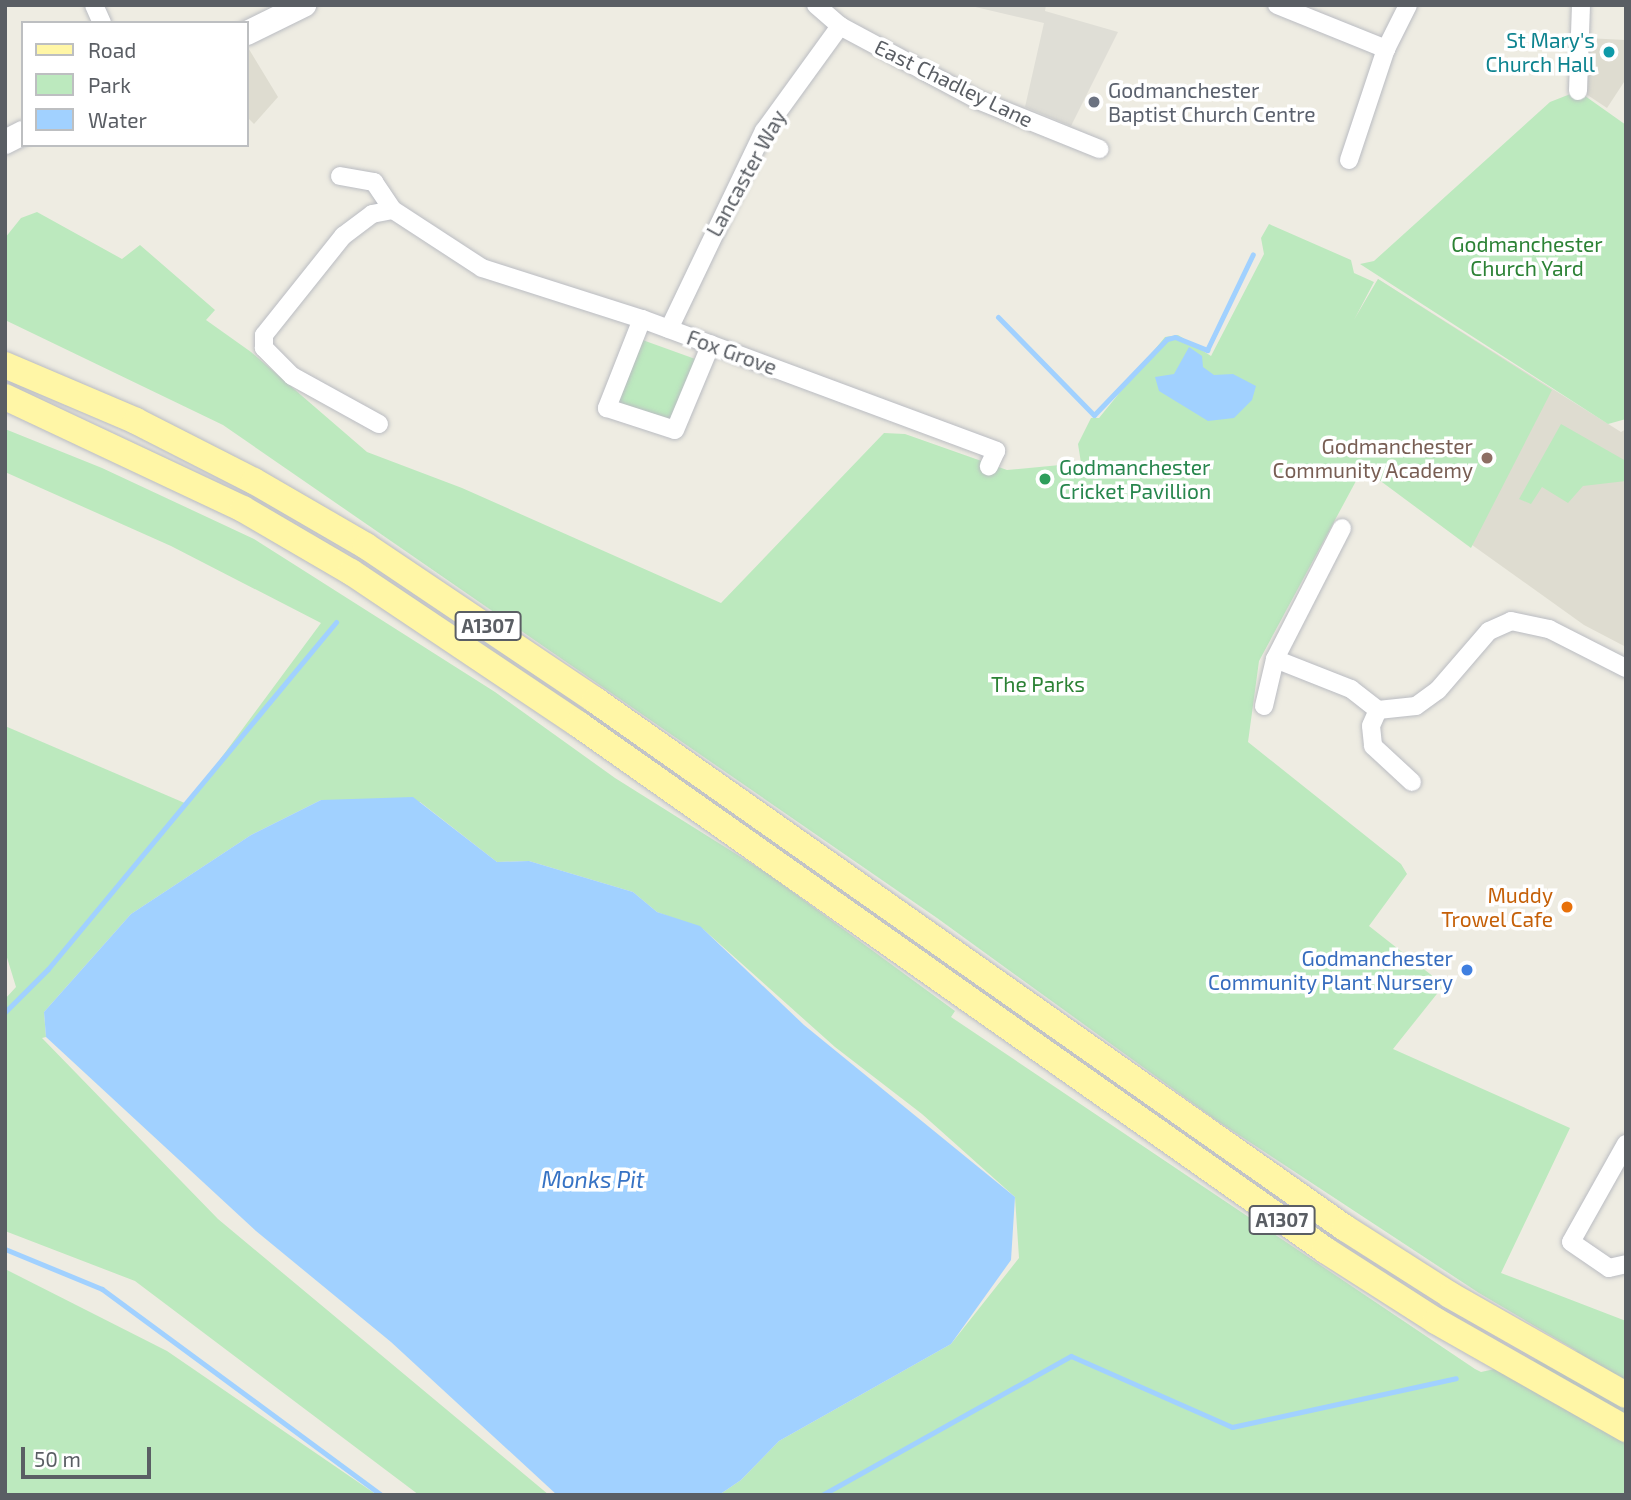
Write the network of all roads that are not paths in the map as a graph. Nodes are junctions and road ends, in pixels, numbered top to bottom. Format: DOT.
graph roads {
  1 [pos="94,5"];
  2 [pos="304,5"];
  3 [pos="816,5"];
  4 [pos="1277,5"];
  5 [pos="1408,5"];
  6 [pos="1581,5"];
  7 [pos="101,21"];
  8 [pos="840,26"];
  9 [pos="248,33"];
  10 [pos="1386,49"];
  11 [pos="1578,91"];
  12 [pos="21,134"];
  13 [pos="5,142"];
  14 [pos="1099,149"];
  15 [pos="1349,160"];
  16 [pos="340,176"];
  17 [pos="393,210"];
  18 [pos="642,319"];
  19 [pos="669,329"];
  20 [pos="711,344"];
  21 [pos="5,365"];
  22 [pos="5,397"];
  23 [pos="379,424"];
  24 [pos="989,466"];
  25 [pos="1342,528"];
  26 [pos="1275,659"];
  27 [pos="1626,668"];
  28 [pos="1264,706"];
  29 [pos="1378,710"];
  30 [pos="1412,782"];
  31 [pos="1626,1144"];
  32 [pos="1626,1264"];
  33 [pos="1626,1395"];
  34 [pos="1626,1429"];
  1 -- 7 [label="street"];
  2 -- 9 [label="main road"];
  3 -- 8 [label="street, East Chadley Lane"];
  4 -- 10 [label="street"];
  5 -- 10 [label="street"];
  6 -- 11 [label="street"];
  8 -- 14 [label="street, East Chadley Lane"];
  8 -- 19 [label="street, Lancaster Way"];
  10 -- 15 [label="street"];
  12 -- 13 [label="main road"];
  16 -- 17 [label="street"];
  17 -- 18 [label="street, Fox Grove"];
  17 -- 23 [label="street"];
  18 -- 19 [label="street, Fox Grove"];
  18 -- 20 [label="street"];
  19 -- 20 [label="street, Fox Grove"];
  20 -- 24 [label="street, Fox Grove"];
  21 -- 33 [label="main road, A1307"];
  22 -- 34 [label="main road, A1307"];
  25 -- 26 [label="street"];
  26 -- 28 [label="street"];
  26 -- 29 [label="street"];
  27 -- 29 [label="street"];
  29 -- 30 [label="street"];
  31 -- 32 [label="street"];
}
